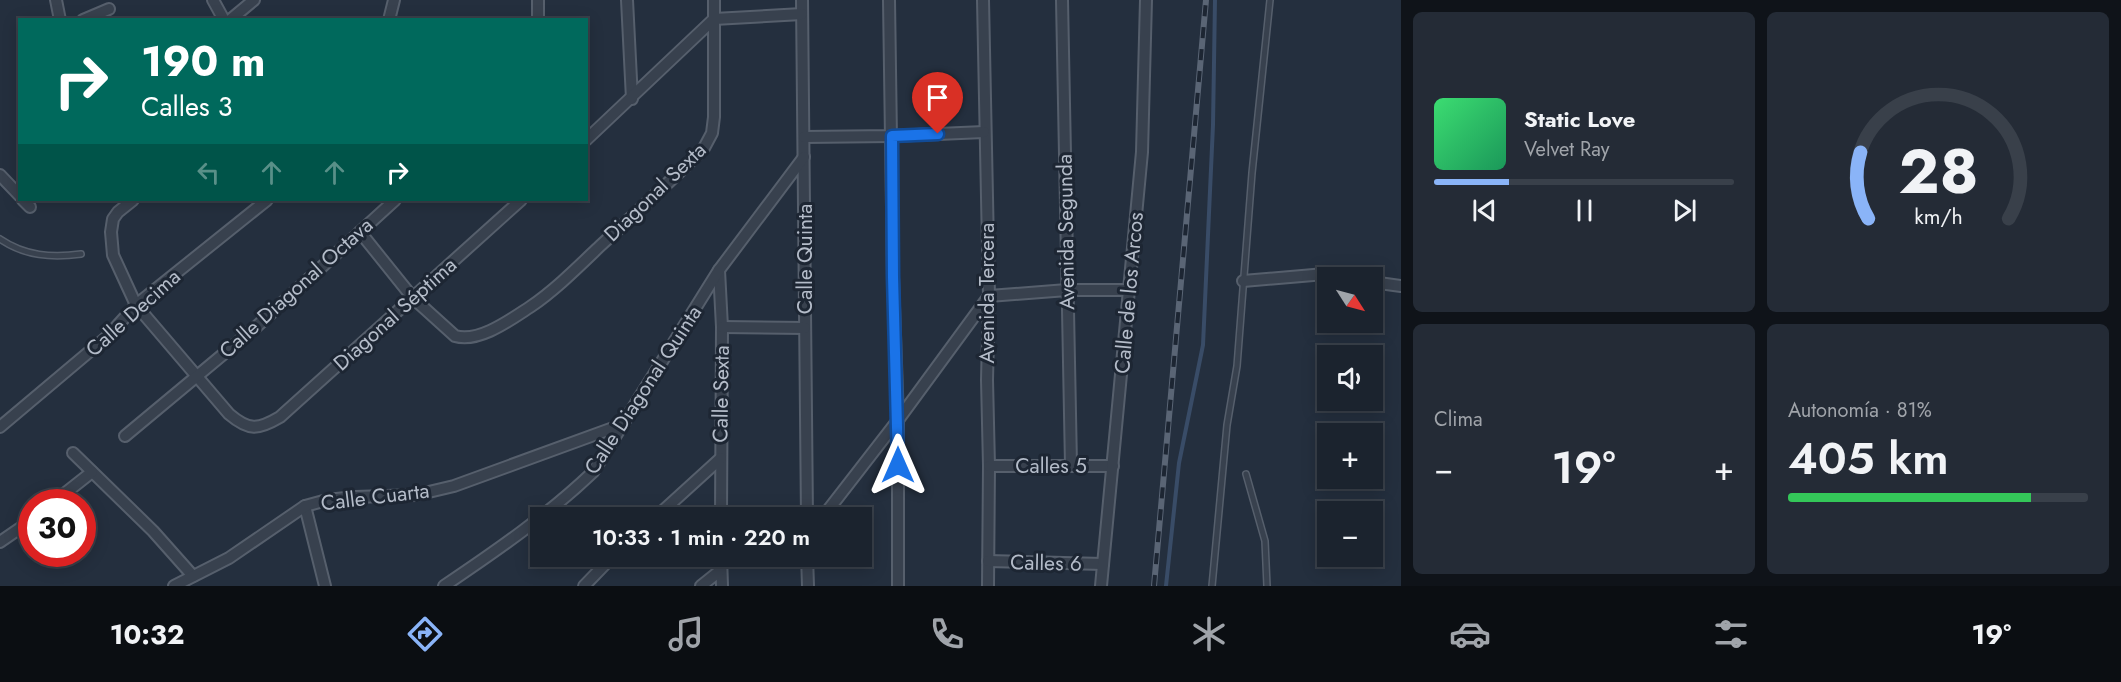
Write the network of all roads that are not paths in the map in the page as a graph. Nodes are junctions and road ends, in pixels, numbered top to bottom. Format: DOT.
graph roads {
  1 [pos="56,0"];
  2 [pos="213,0"];
  3 [pos="254,0"];
  4 [pos="394,0"];
  5 [pos="538,0"];
  6 [pos="627,0"];
  7 [pos="714,0"];
  8 [pos="802,0"];
  9 [pos="889,0"];
  10 [pos="983,0"];
  11 [pos="1062,0"];
  12 [pos="1146,0"];
  13 [pos="1270,0"];
  14 [pos="109,9"];
  15 [pos="802,14"];
  16 [pos="60,18"];
  17 [pos="88,18"];
  18 [pos="223,18"];
  19 [pos="232,18"];
  20 [pos="390,18"];
  21 [pos="538,18"];
  22 [pos="714,19"];
  23 [pos="632,99"];
  24 [pos="984,132"];
  25 [pos="892,136"];
  26 [pos="804,137"];
  27 [pos="588,138"];
  28 [pos="804,157"];
  29 [pos="0,176"];
  30 [pos="18,194"];
  31 [pos="132,201"];
  32 [pos="266,201"];
  33 [pos="394,201"];
  34 [pos="520,201"];
  35 [pos="360,232"];
  36 [pos="0,239"];
  37 [pos="81,255"];
  38 [pos="719,270"];
  39 [pos="1317,275"];
  40 [pos="1244,281"];
  41 [pos="1383,284"];
  42 [pos="1401,286"];
  43 [pos="1067,290"];
  44 [pos="1129,290"];
  45 [pos="989,296"];
  46 [pos="412,298"];
  47 [pos="136,305"];
  48 [pos="722,327"];
  49 [pos="805,328"];
  50 [pos="197,376"];
  51 [pos="898,420"];
  52 [pos="624,424"];
  53 [pos="0,427"];
  54 [pos="125,436"];
  55 [pos="73,453"];
  56 [pos="721,458"];
  57 [pos="1071,465"];
  58 [pos="989,466"];
  59 [pos="1113,466"];
  60 [pos="92,472"];
  61 [pos="1246,474"];
  62 [pos="70,489"];
  63 [pos="305,506"];
  64 [pos="556,507"];
  65 [pos="667,507"];
  66 [pos="721,507"];
  67 [pos="807,507"];
  68 [pos="831,507"];
  69 [pos="530,527"];
  70 [pos="18,531"];
  71 [pos="0,542"];
  72 [pos="988,561"];
  73 [pos="1103,564"];
  74 [pos="807,567"];
  75 [pos="600,568"];
  76 [pos="721,570"];
  77 [pos="193,576"];
  78 [pos="174,586"];
  79 [pos="325,586"];
  80 [pos="444,586"];
  81 [pos="584,586"];
  82 [pos="700,586"];
  83 [pos="722,586"];
  84 [pos="808,586"];
  85 [pos="898,586"];
  86 [pos="988,586"];
  87 [pos="1101,586"];
  88 [pos="1212,586"];
  89 [pos="1267,586"];
  1 -- 16 [label="street"];
  2 -- 18 [label="street"];
  3 -- 19 [label="street"];
  4 -- 20 [label="street"];
  5 -- 21 [label="street"];
  6 -- 23 [label="street"];
  7 -- 22 [label="street, Diagonal Sexta"];
  8 -- 15 [label="street, Calle Quinta"];
  9 -- 25 [label="street"];
  10 -- 24 [label="street, Avenida Tercera"];
  11 -- 43 [label="street, Avenida Segunda"];
  12 -- 44 [label="street, Calle de los Arcos"];
  13 -- 40 [label="lane"];
  14 -- 17 [label="street"];
  15 -- 22 [label="street"];
  15 -- 26 [label="street, Calle Quinta"];
  22 -- 23 [label="street"];
  22 -- 46 [label="street, Diagonal Sexta"];
  23 -- 27 [label="street"];
  24 -- 25 [label="street"];
  24 -- 45 [label="street, Avenida Tercera"];
  25 -- 26 [label="street"];
  25 -- 51 [label="street"];
  26 -- 28 [label="street, Calle Quinta"];
  28 -- 38 [label="street, Calle Diagonal Quinta"];
  28 -- 49 [label="street, Calle Quinta"];
  29 -- 30 [label="street"];
  31 -- 47 [label="street"];
  32 -- 47 [label="street, Calle Decima"];
  33 -- 35 [label="street, Calle Diagonal Octava"];
  34 -- 46 [label="street, Diagonal Séptima"];
  35 -- 46 [label="street"];
  35 -- 50 [label="street, Calle Diagonal Octava"];
  36 -- 37 [label="lane"];
  38 -- 48 [label="street, Calle Sexta"];
  38 -- 52 [label="street, Calle Diagonal Quinta"];
  39 -- 40 [label="street"];
  40 -- 88 [label="lane"];
  41 -- 42 [label="street"];
  43 -- 44 [label="street"];
  43 -- 45 [label="street"];
  43 -- 57 [label="street, Avenida Segunda"];
  44 -- 59 [label="street, Calle de los Arcos"];
  45 -- 51 [label="street"];
  45 -- 58 [label="street, Avenida Tercera"];
  46 -- 50 [label="street, Diagonal Séptima"];
  47 -- 50 [label="street"];
  47 -- 53 [label="street, Calle Decima"];
  48 -- 49 [label="street"];
  48 -- 56 [label="street, Calle Sexta"];
  49 -- 67 [label="street, Calle Quinta"];
  50 -- 54 [label="street, Calle Diagonal Octava"];
  51 -- 68 [label="street"];
  51 -- 85 [label="street"];
  52 -- 63 [label="street, Calle Cuarta"];
  52 -- 64 [label="street, Calle Diagonal Quinta"];
  55 -- 60 [label="street"];
  56 -- 65 [label="street"];
  56 -- 66 [label="street, Calle Sexta"];
  57 -- 58 [label="street, Calles 5"];
  57 -- 59 [label="street, Calles 5"];
  58 -- 72 [label="street, Avenida Tercera"];
  59 -- 73 [label="street, Calle de los Arcos"];
  60 -- 62 [label="street"];
  60 -- 77 [label="street"];
  61 -- 89 [label="lane"];
  63 -- 77 [label="street, Calle Cuarta"];
  63 -- 79 [label="street"];
  69 -- 80 [label="street, Calle Diagonal Quinta"];
  70 -- 71 [label="street"];
  72 -- 73 [label="street, Calles 6"];
  72 -- 86 [label="street, Avenida Tercera"];
  73 -- 87 [label="street, Calle de los Arcos"];
  74 -- 84 [label="street"];
  75 -- 81 [label="street"];
  76 -- 82 [label="street"];
  76 -- 83 [label="street"];
  77 -- 78 [label="street, Calle Cuarta"];
}
